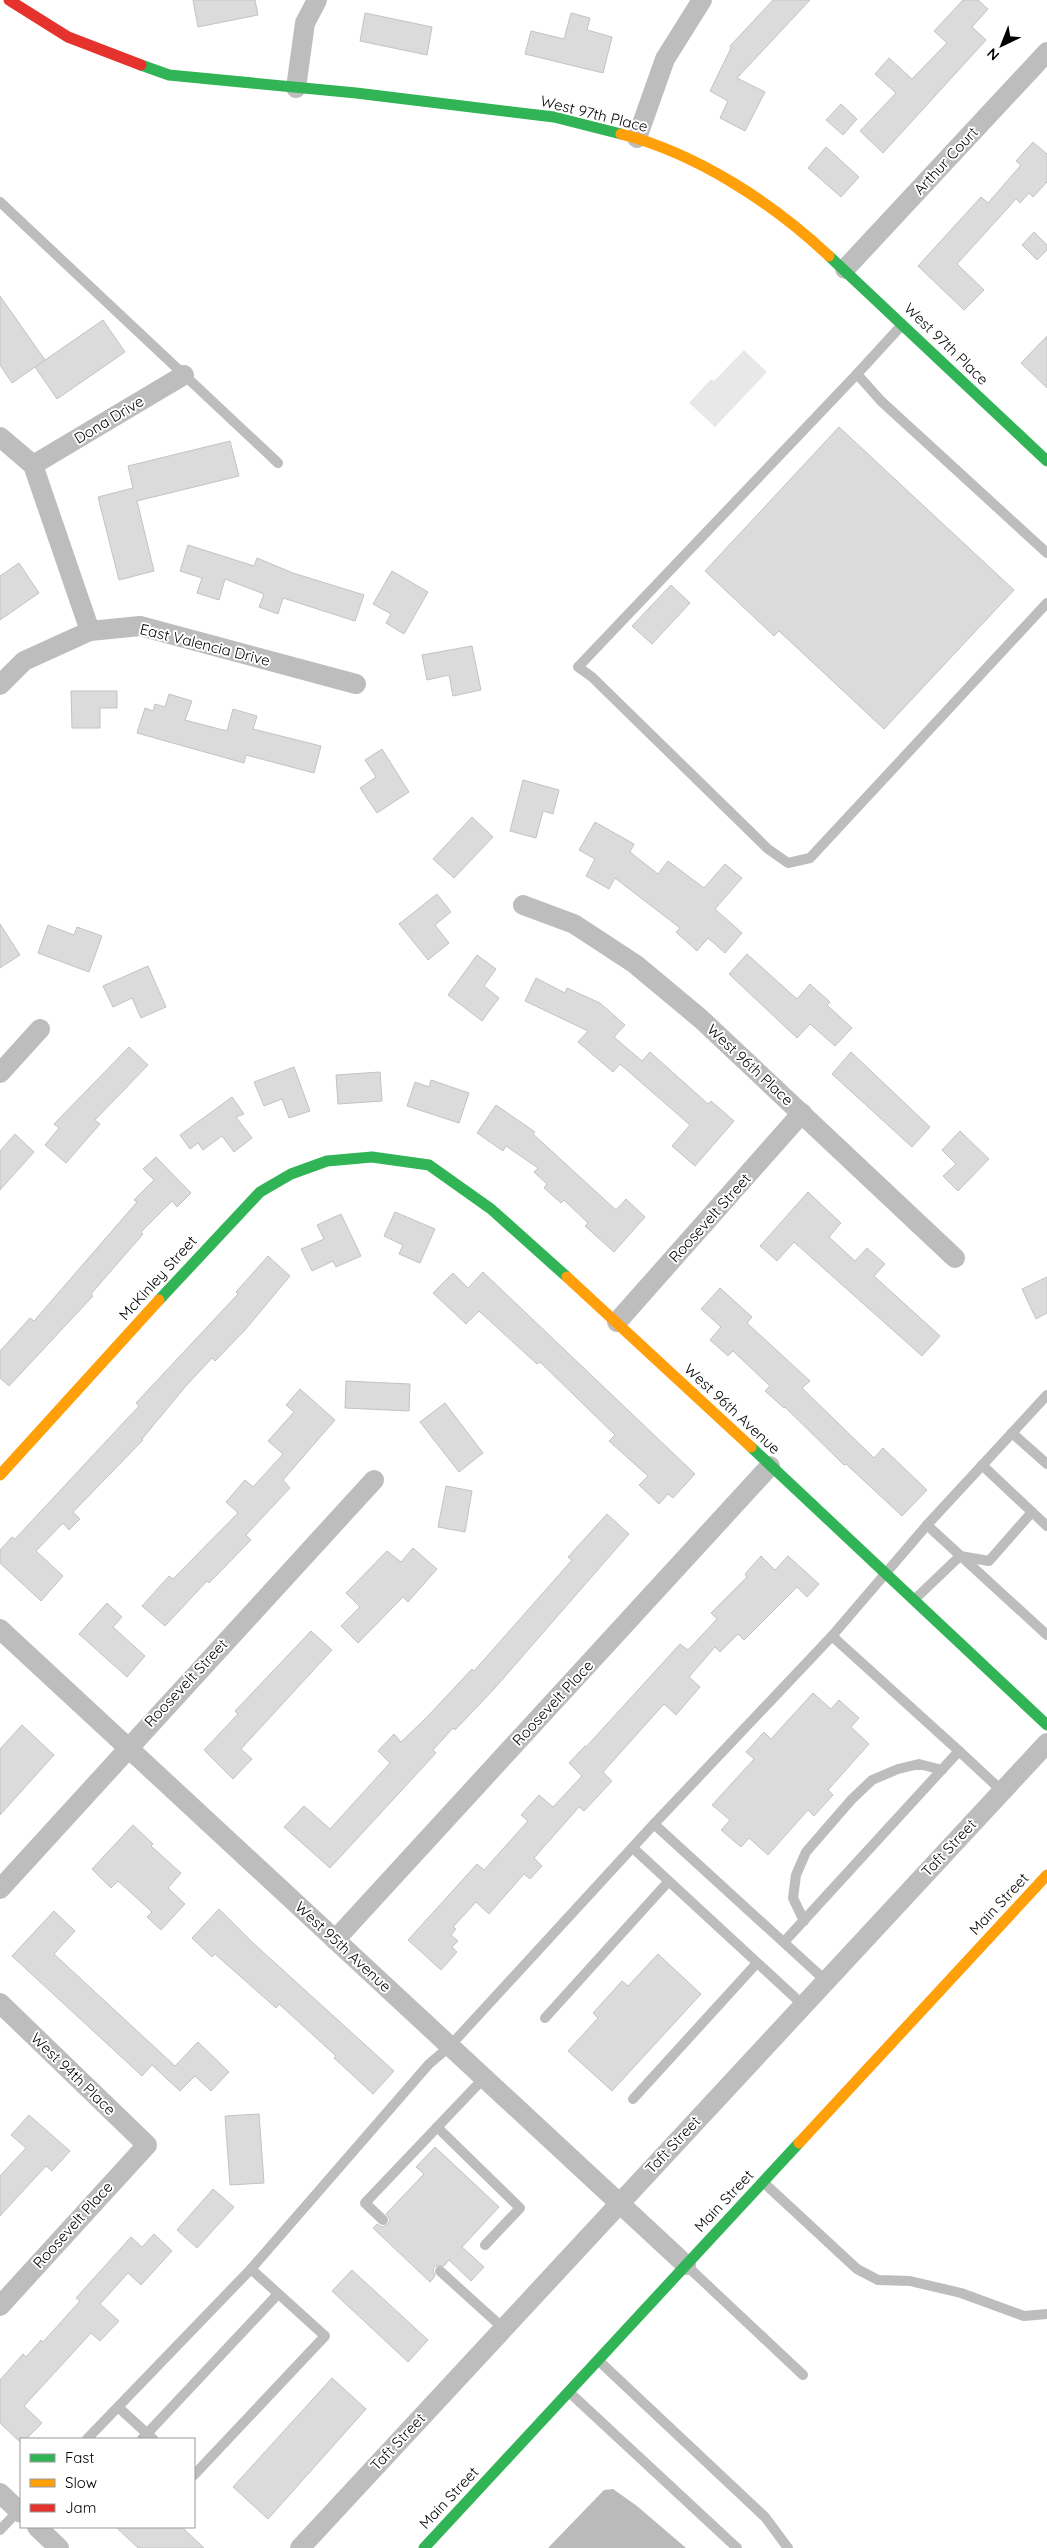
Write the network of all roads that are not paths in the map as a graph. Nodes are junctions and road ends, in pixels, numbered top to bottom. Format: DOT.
graph roads {
  1 [pos="9,0"];
  2 [pos="317,0"];
  3 [pos="702,0"];
  4 [pos="1047,52"];
  5 [pos="296,88"];
  6 [pos="637,138"];
  7 [pos="0,202"];
  8 [pos="845,269"];
  9 [pos="903,324"];
  10 [pos="856,374"];
  11 [pos="184,375"];
  12 [pos="0,437"];
  13 [pos="1047,461"];
  14 [pos="278,463"];
  15 [pos="33,465"];
  16 [pos="1047,553"];
  17 [pos="1047,603"];
  18 [pos="90,631"];
  19 [pos="356,684"];
  20 [pos="0,685"];
  21 [pos="522,905"];
  22 [pos="40,1029"];
  23 [pos="0,1072"];
  24 [pos="802,1113"];
  25 [pos="372,1157"];
  26 [pos="955,1258"];
  27 [pos="617,1322"];
  28 [pos="1047,1395"];
  29 [pos="1012,1433"];
  30 [pos="1047,1464"];
  31 [pos="982,1465"];
  32 [pos="770,1466"];
  33 [pos="0,1475"];
  34 [pos="374,1480"];
  35 [pos="1032,1512"];
  36 [pos="927,1525"];
  37 [pos="1047,1526"];
  38 [pos="960,1556"];
  39 [pos="885,1575"];
  40 [pos="913,1600"];
  41 [pos="0,1629"];
  42 [pos="1047,1635"];
  43 [pos="832,1636"];
  44 [pos="1047,1725"];
  45 [pos="1047,1743"];
  46 [pos="128,1746"];
  47 [pos="959,1752"];
  48 [pos="942,1770"];
  49 [pos="1002,1791"];
  50 [pos="654,1824"];
  51 [pos="633,1848"];
  52 [pos="1047,1874"];
  53 [pos="668,1882"];
  54 [pos="0,1888"];
  55 [pos="804,1921"];
  56 [pos="335,1940"];
  57 [pos="784,1942"];
  58 [pos="757,1963"];
  59 [pos="826,1980"];
  60 [pos="0,2003"];
  61 [pos="803,2005"];
  62 [pos="546,2018"];
  63 [pos="449,2048"];
  64 [pos="483,2079"];
  65 [pos="634,2099"];
  66 [pos="437,2127"];
  67 [pos="147,2145"];
  68 [pos="762,2182"];
  69 [pos="619,2204"];
  70 [pos="383,2220"];
  71 [pos="485,2245"];
  72 [pos="686,2265"];
  73 [pos="251,2269"];
  74 [pos="440,2271"];
  75 [pos="278,2294"];
  76 [pos="0,2306"];
  77 [pos="1047,2314"];
  78 [pos="503,2328"];
  79 [pos="598,2360"];
  80 [pos="803,2374"];
  81 [pos="569,2391"];
  82 [pos="118,2407"];
  83 [pos="147,2437"];
  84 [pos="88,2438"];
  85 [pos="195,2474"];
  86 [pos="0,2493"];
  87 [pos="20,2510"];
  88 [pos="37,2528"];
  89 [pos="0,2530"];
  90 [pos="59,2548"];
  91 [pos="300,2548"];
  92 [pos="424,2548"];
  93 [pos="737,2548"];
  94 [pos="788,2548"];
  1 -- 5 [label="street, West 97th Place"];
  2 -- 5 [label="street"];
  3 -- 6 [label="street"];
  4 -- 8 [label="street, Arthur Court"];
  5 -- 6 [label="street, West 97th Place"];
  6 -- 8 [label="street, West 97th Place"];
  7 -- 11 [label="lane"];
  8 -- 9 [label="street, West 97th Place"];
  9 -- 10 [label="lane"];
  9 -- 13 [label="street, West 97th Place"];
  10 -- 16 [label="lane"];
  10 -- 17 [label="lane"];
  11 -- 14 [label="lane"];
  11 -- 15 [label="street, Dona Drive"];
  12 -- 15 [label="street"];
  15 -- 18 [label="street"];
  18 -- 19 [label="street, East Valencia Drive"];
  18 -- 20 [label="street, East Valencia Drive"];
  21 -- 24 [label="street, West 96th Place"];
  22 -- 23 [label="street"];
  24 -- 26 [label="street, West 96th Place"];
  24 -- 27 [label="street, Roosevelt Street"];
  25 -- 27 [label="street, West 96th Avenue"];
  25 -- 33 [label="street, McKinley Street"];
  27 -- 32 [label="street, West 96th Avenue"];
  28 -- 29 [label="lane"];
  29 -- 30 [label="lane"];
  29 -- 31 [label="lane"];
  31 -- 35 [label="lane"];
  31 -- 36 [label="lane"];
  32 -- 39 [label="street, West 96th Avenue"];
  32 -- 56 [label="street, Roosevelt Place"];
  34 -- 46 [label="street, Roosevelt Street"];
  35 -- 37 [label="lane"];
  35 -- 38 [label="lane"];
  36 -- 38 [label="lane"];
  36 -- 39 [label="lane"];
  38 -- 40 [label="lane"];
  38 -- 42 [label="lane"];
  39 -- 40 [label="street, West 96th Avenue"];
  39 -- 43 [label="lane"];
  40 -- 44 [label="street, West 96th Avenue"];
  41 -- 46 [label="street, West 95th Avenue"];
  43 -- 47 [label="lane"];
  43 -- 50 [label="lane"];
  45 -- 49 [label="street, Taft Street"];
  46 -- 54 [label="street, Roosevelt Street"];
  46 -- 56 [label="street, West 95th Avenue"];
  47 -- 48 [label="lane"];
  47 -- 49 [label="lane"];
  48 -- 55 [label="lane"];
  48 -- 55 [label="lane"];
  49 -- 59 [label="street, Taft Street"];
  50 -- 51 [label="lane"];
  50 -- 57 [label="lane"];
  51 -- 53 [label="lane"];
  51 -- 63 [label="lane"];
  52 -- 68 [label="street, Main Street"];
  53 -- 58 [label="lane"];
  53 -- 62 [label="lane"];
  55 -- 57 [label="lane"];
  56 -- 63 [label="street, West 95th Avenue"];
  57 -- 59 [label="lane"];
  58 -- 61 [label="lane"];
  58 -- 65 [label="lane"];
  59 -- 61 [label="street, Taft Street"];
  60 -- 67 [label="street, West 94th Place"];
  61 -- 69 [label="street, Taft Street"];
  63 -- 64 [label="street, West 95th Avenue"];
  63 -- 73 [label="lane"];
  64 -- 66 [label="lane"];
  64 -- 69 [label="street, West 95th Avenue"];
  66 -- 70 [label="lane"];
  66 -- 71 [label="lane"];
  67 -- 76 [label="street, Roosevelt Place"];
  68 -- 72 [label="street, Main Street"];
  68 -- 77 [label="lane"];
  69 -- 72 [label="street, West 95th Avenue"];
  69 -- 78 [label="street, Taft Street"];
  72 -- 79 [label="street, Main Street"];
  72 -- 80 [label="lane"];
  73 -- 75 [label="lane"];
  73 -- 82 [label="lane"];
  74 -- 78 [label="lane"];
  75 -- 83 [label="lane"];
  75 -- 85 [label="lane"];
  78 -- 91 [label="street, Taft Street"];
  79 -- 81 [label="street, Main Street"];
  79 -- 94 [label="lane"];
  81 -- 92 [label="street, Main Street"];
  81 -- 93 [label="lane"];
  82 -- 83 [label="lane"];
  82 -- 84 [label="lane"];
  86 -- 87 [label="street"];
  87 -- 89 [label="lane"];
  88 -- 90 [label="street"];
}
